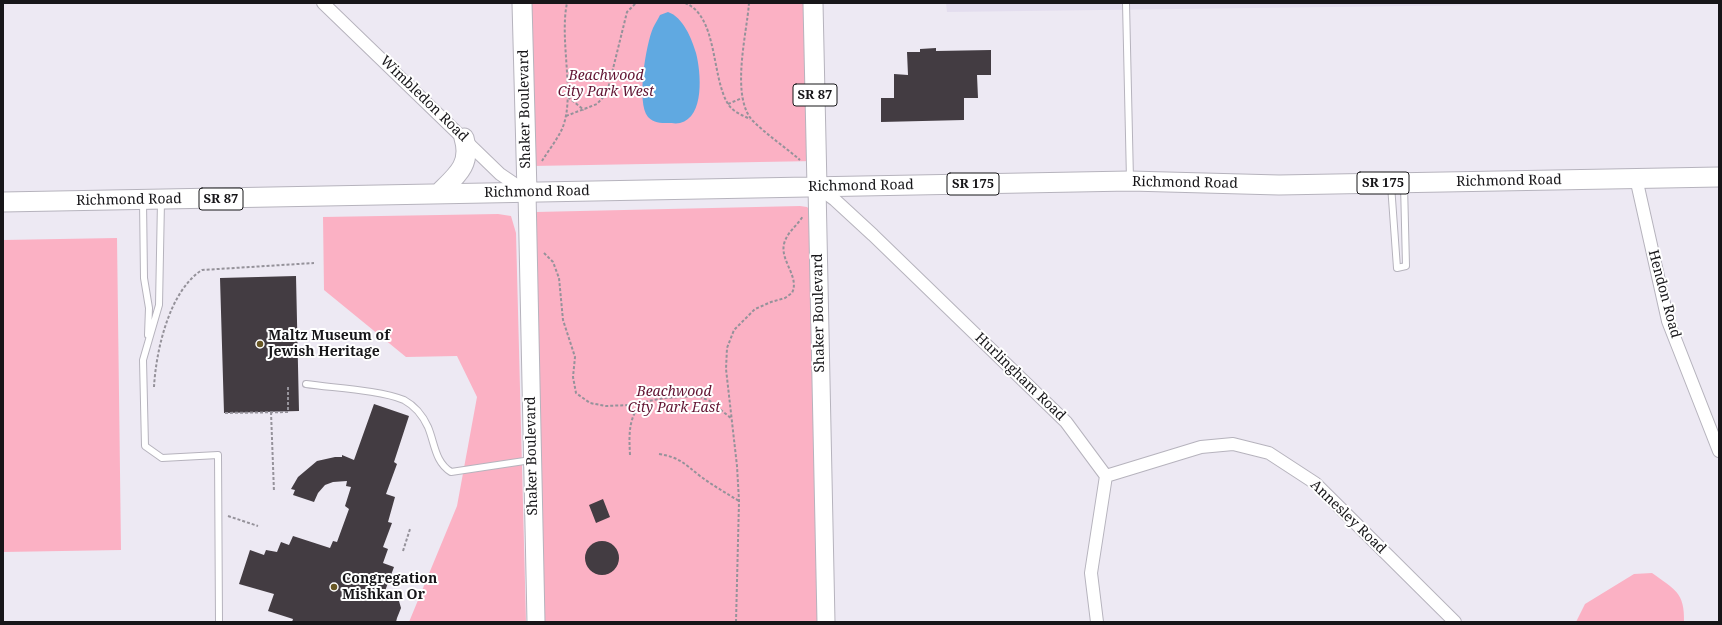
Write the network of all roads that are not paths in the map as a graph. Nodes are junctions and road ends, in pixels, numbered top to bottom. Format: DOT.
graph roads {
  1 [pos="323,3"];
  2 [pos="522,3"];
  3 [pos="813,3"];
  4 [pos="1126,3"];
  5 [pos="464,138"];
  6 [pos="1719,177"];
  7 [pos="1636,178"];
  8 [pos="1130,181"];
  9 [pos="1398,183"];
  10 [pos="817,187"];
  11 [pos="527,192"];
  12 [pos="438,194"];
  13 [pos="152,200"];
  14 [pos="3,202"];
  15 [pos="147,345"];
  16 [pos="306,384"];
  17 [pos="1719,452"];
  18 [pos="532,460"];
  19 [pos="1106,476"];
  20 [pos="219,622"];
  21 [pos="536,622"];
  22 [pos="826,622"];
  23 [pos="1097,622"];
  24 [pos="1455,622"];
  1 -- 5 [label="street, Wimbledon Road"];
  2 -- 11 [label="main road, Shaker Boulevard"];
  3 -- 10 [label="main road, Shaker Boulevard / SR 87"];
  4 -- 8 [label="lane"];
  5 -- 11 [label="street, Wimbledon Road"];
  5 -- 12 [label="main road"];
  6 -- 7 [label="main road, Richmond Road / SR 175"];
  7 -- 9 [label="main road, Richmond Road / SR 175"];
  7 -- 17 [label="street, Hendon Road"];
  8 -- 9 [label="main road, Richmond Road / SR 175"];
  8 -- 10 [label="main road, Richmond Road / SR 175"];
  9 -- 9 [label="lane"];
  10 -- 11 [label="main road, Richmond Road / SR 87"];
  10 -- 19 [label="street, Hurlingham Road"];
  10 -- 22 [label="main road, Shaker Boulevard"];
  11 -- 12 [label="main road, Richmond Road / SR 87"];
  11 -- 18 [label="main road, Shaker Boulevard"];
  12 -- 13 [label="main road, Richmond Road / SR 87"];
  13 -- 14 [label="main road, Richmond Road / SR 87"];
  13 -- 15 [label="lane"];
  13 -- 15 [label="lane"];
  15 -- 20 [label="lane"];
  16 -- 18 [label="lane"];
  18 -- 21 [label="main road, Shaker Boulevard"];
  19 -- 23 [label="street"];
  19 -- 24 [label="street, Annesley Road"];
}
